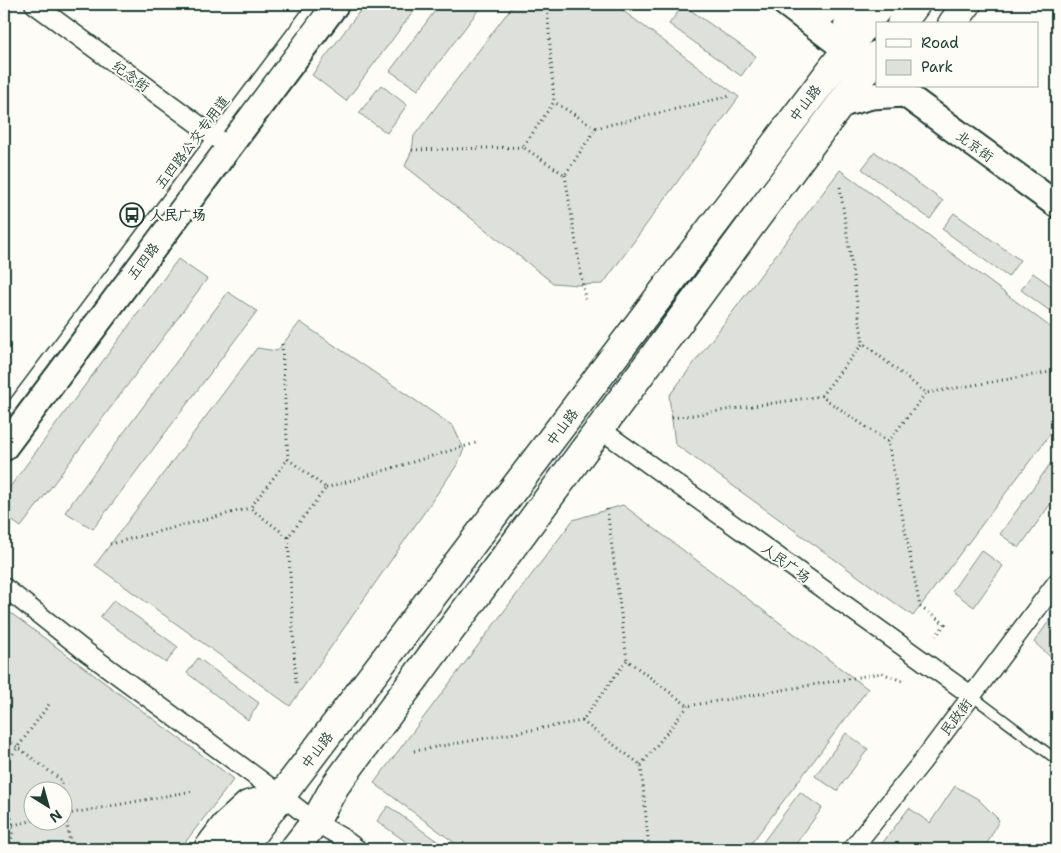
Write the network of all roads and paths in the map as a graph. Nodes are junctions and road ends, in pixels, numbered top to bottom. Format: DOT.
graph roads {
  1 [pos="34,4"];
  2 [pos="313,4"];
  3 [pos="336,4"];
  4 [pos="547,4"];
  5 [pos="786,4"];
  6 [pos="837,4"];
  7 [pos="850,4"];
  8 [pos="881,4"];
  9 [pos="916,4"];
  10 [pos="967,4"];
  11 [pos="806,19"];
  12 [pos="902,22"];
  13 [pos="954,22"];
  14 [pos="846,50"];
  15 [pos="875,65"];
  16 [pos="899,90"];
  17 [pos="730,96"];
  18 [pos="554,102"];
  19 [pos="842,104"];
  20 [pos="596,128"];
  21 [pos="221,142"];
  22 [pos="523,147"];
  23 [pos="412,150"];
  24 [pos="565,175"];
  25 [pos="840,187"];
  26 [pos="1057,205"];
  27 [pos="585,299"];
  28 [pos="863,343"];
  29 [pos="282,344"];
  30 [pos="1057,370"];
  31 [pos="926,393"];
  32 [pos="820,396"];
  33 [pos="4,416"];
  34 [pos="672,418"];
  35 [pos="600,429"];
  36 [pos="479,442"];
  37 [pos="888,442"];
  38 [pos="4,448"];
  39 [pos="288,459"];
  40 [pos="326,488"];
  41 [pos="250,508"];
  42 [pos="607,509"];
  43 [pos="288,537"];
  44 [pos="110,544"];
  45 [pos="1057,582"];
  46 [pos="4,587"];
  47 [pos="936,636"];
  48 [pos="627,660"];
  49 [pos="902,681"];
  50 [pos="296,685"];
  51 [pos="972,696"];
  52 [pos="50,703"];
  53 [pos="688,706"];
  54 [pos="582,721"];
  55 [pos="4,737"];
  56 [pos="17,747"];
  57 [pos="414,751"];
  58 [pos="1057,760"];
  59 [pos="641,765"];
  60 [pos="4,766"];
  61 [pos="60,780"];
  62 [pos="193,791"];
  63 [pos="282,796"];
  64 [pos="4,799"];
  65 [pos="72,814"];
  66 [pos="315,822"];
  67 [pos="22,823"];
  68 [pos="13,825"];
  69 [pos="67,830"];
  70 [pos="10,849"];
  71 [pos="71,849"];
  72 [pos="208,849"];
  73 [pos="241,849"];
  74 [pos="294,849"];
  75 [pos="316,849"];
  76 [pos="357,849"];
  77 [pos="649,849"];
  78 [pos="852,849"];
  1 -- 21 [label="street, 纪念街"];
  2 -- 21 [label="lane, 五四路公交专用道"];
  3 -- 21 [label="main road, 五四路"];
  4 -- 18 [label="path"];
  5 -- 11 [label="main road"];
  6 -- 11 [label="main road"];
  7 -- 14 [label="main road"];
  8 -- 14 [label="main road, 中山路"];
  9 -- 12 [label="main road"];
  10 -- 13 [label="main road"];
  11 -- 14 [label="main road"];
  14 -- 15 [label="main road"];
  14 -- 63 [label="main road, 中山路"];
  15 -- 19 [label="main road"];
  16 -- 19 [label="main road"];
  16 -- 26 [label="main road, 北京街"];
  17 -- 20 [label="path"];
  18 -- 20 [label="path"];
  18 -- 22 [label="path"];
  19 -- 35 [label="main road"];
  20 -- 24 [label="path"];
  21 -- 33 [label="lane, 五四路公交专用道"];
  21 -- 38 [label="main road, 五四路"];
  22 -- 23 [label="path"];
  22 -- 24 [label="path"];
  24 -- 27 [label="path"];
  25 -- 28 [label="path"];
  28 -- 31 [label="path"];
  28 -- 32 [label="path"];
  29 -- 39 [label="path"];
  30 -- 31 [label="path"];
  31 -- 37 [label="path"];
  32 -- 34 [label="path"];
  32 -- 37 [label="path"];
  35 -- 51 [label="street, 人民广场"];
  35 -- 66 [label="main road"];
  36 -- 40 [label="path"];
  37 -- 47 [label="path"];
  39 -- 40 [label="path"];
  39 -- 41 [label="path"];
  40 -- 43 [label="path"];
  41 -- 43 [label="path"];
  41 -- 44 [label="path"];
  42 -- 48 [label="path"];
  43 -- 50 [label="path"];
  45 -- 51 [label="street, 民政街"];
  46 -- 63 [label="street"];
  48 -- 53 [label="path"];
  48 -- 54 [label="path"];
  49 -- 53 [label="path"];
  51 -- 58 [label="lane"];
  51 -- 78 [label="street, 民政街"];
  52 -- 56 [label="path"];
  53 -- 59 [label="path"];
  54 -- 57 [label="path"];
  54 -- 59 [label="path"];
  55 -- 56 [label="path"];
  56 -- 60 [label="path"];
  56 -- 61 [label="path"];
  59 -- 77 [label="path"];
  62 -- 65 [label="path"];
  63 -- 66 [label="street"];
  63 -- 72 [label="main road"];
  63 -- 73 [label="main road, 中山路"];
  64 -- 68 [label="path"];
  66 -- 74 [label="main road"];
  66 -- 75 [label="main road"];
  66 -- 76 [label="street"];
  67 -- 68 [label="path"];
  68 -- 70 [label="path"];
  69 -- 71 [label="path"];
}
